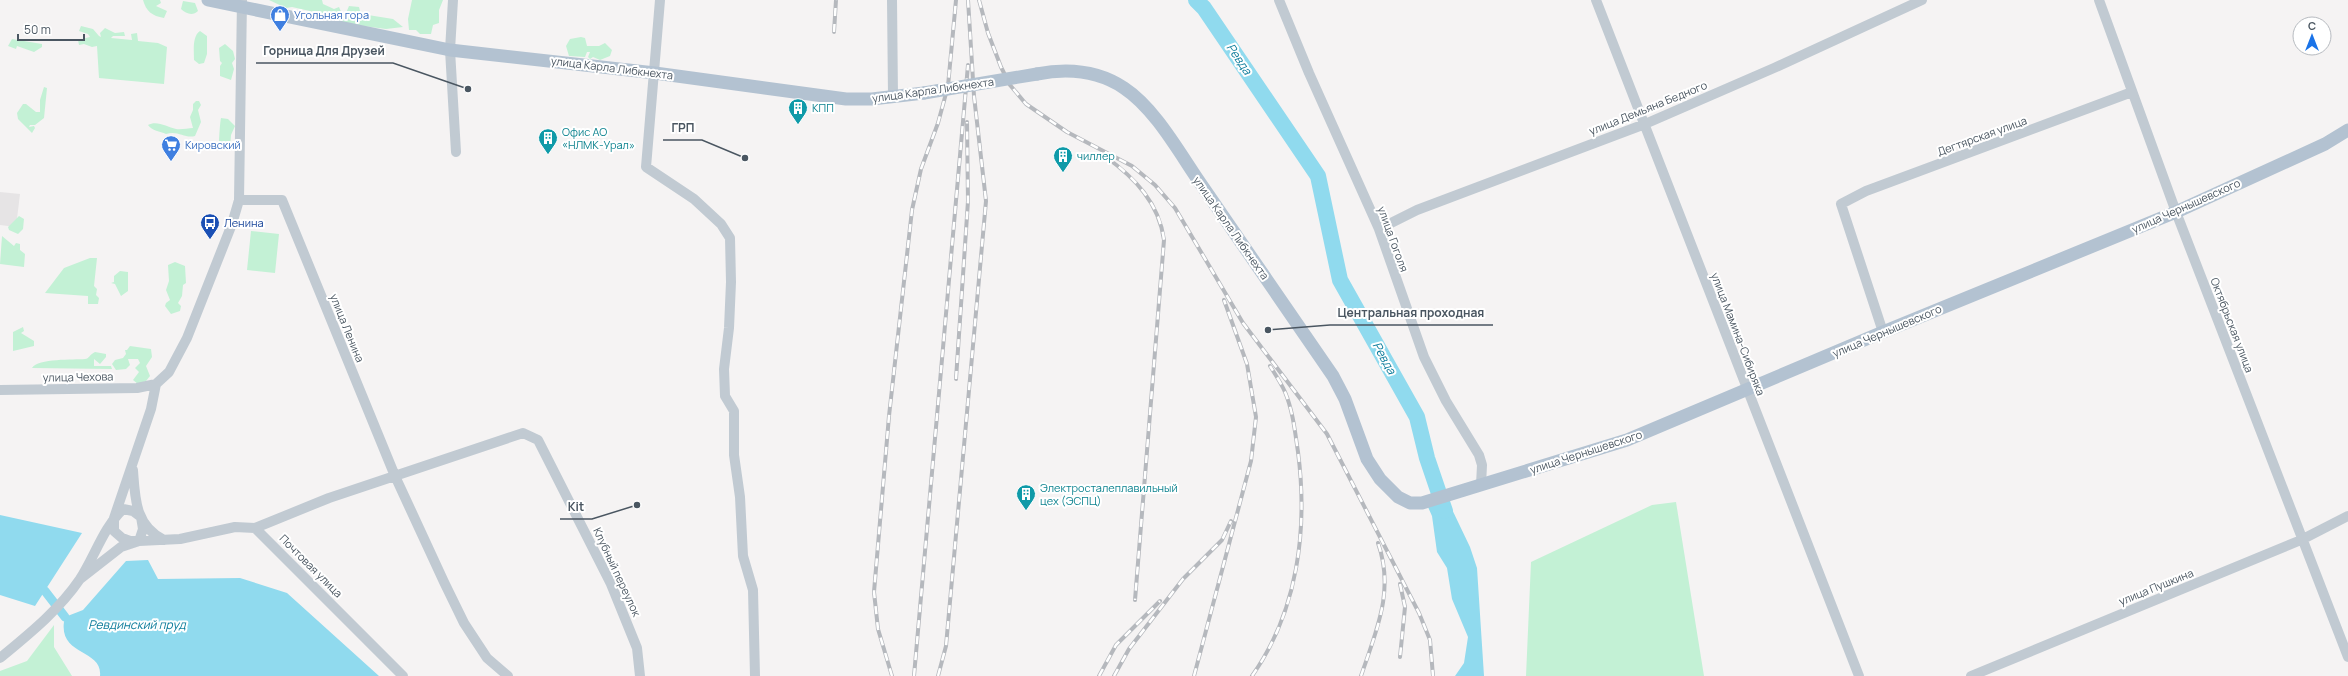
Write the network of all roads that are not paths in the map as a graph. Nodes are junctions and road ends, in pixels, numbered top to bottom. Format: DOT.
graph roads {
  1 [pos="208,0"];
  2 [pos="453,0"];
  3 [pos="660,0"];
  4 [pos="892,0"];
  5 [pos="1280,0"];
  6 [pos="1596,0"];
  7 [pos="1922,0"];
  8 [pos="2100,0"];
  9 [pos="243,4"];
  10 [pos="450,50"];
  11 [pos="655,72"];
  12 [pos="2132,92"];
  13 [pos="893,96"];
  14 [pos="1645,124"];
  15 [pos="2348,130"];
  16 [pos="456,152"];
  17 [pos="239,200"];
  18 [pos="2176,212"];
  19 [pos="1379,229"];
  20 [pos="1883,332"];
  21 [pos="156,384"];
  22 [pos="0,390"];
  23 [pos="1746,390"];
  24 [pos="133,466"];
  25 [pos="395,476"];
  26 [pos="1481,485"];
  27 [pos="1415,503"];
  28 [pos="2348,516"];
  29 [pos="142,517"];
  30 [pos="114,518"];
  31 [pos="255,528"];
  32 [pos="164,540"];
  33 [pos="2301,540"];
  34 [pos="139,541"];
  35 [pos="78,581"];
  36 [pos="2348,657"];
  37 [pos="0,658"];
  38 [pos="403,676"];
  39 [pos="508,676"];
  40 [pos="640,676"];
  41 [pos="754,676"];
  42 [pos="1859,676"];
  43 [pos="1971,676"];
  1 -- 9 [label="main road, улица Карла Либкнехта"];
  2 -- 10 [label="street"];
  3 -- 11 [label="street"];
  4 -- 13 [label="street"];
  5 -- 19 [label="street, улица Гоголя"];
  6 -- 14 [label="street, улица Мамина-Сибиряка"];
  7 -- 14 [label="street, улица Демьяна Бедного"];
  8 -- 12 [label="street, Октябрьская улица"];
  9 -- 10 [label="main road, улица Карла Либкнехта"];
  9 -- 17 [label="street"];
  10 -- 11 [label="main road, улица Карла Либкнехта"];
  10 -- 16 [label="street"];
  11 -- 13 [label="main road, улица Карла Либкнехта"];
  11 -- 41 [label="street"];
  12 -- 18 [label="street, Октябрьская улица"];
  12 -- 20 [label="street, Дегтярская улица"];
  13 -- 27 [label="main road, улица Карла Либкнехта, bridge"];
  14 -- 19 [label="street, улица Демьяна Бедного"];
  14 -- 23 [label="street, улица Мамина-Сибиряка"];
  15 -- 18 [label="main road, улица Чернышевского"];
  17 -- 21 [label="street"];
  17 -- 25 [label="street, улица Ленина"];
  18 -- 20 [label="main road, улица Чернышевского"];
  18 -- 33 [label="street, Октябрьская улица"];
  19 -- 26 [label="street, улица Гоголя"];
  20 -- 23 [label="main road, улица Чернышевского"];
  21 -- 22 [label="street, улица Чехова"];
  21 -- 24 [label="street"];
  23 -- 26 [label="main road, улица Чернышевского"];
  23 -- 42 [label="street, улица Мамина-Сибиряка"];
  24 -- 29 [label="street"];
  24 -- 30 [label="street"];
  25 -- 31 [label="street"];
  25 -- 39 [label="street, улица Ленина"];
  25 -- 40 [label="street, Клубный переулок"];
  26 -- 27 [label="main road, улица Чернышевского"];
  28 -- 33 [label="street, улица Пушкина"];
  29 -- 30 [label="street"];
  29 -- 32 [label="street"];
  29 -- 34 [label="street"];
  30 -- 34 [label="street"];
  30 -- 35 [label="street"];
  31 -- 32 [label="street"];
  31 -- 38 [label="street, Почтовая улица"];
  32 -- 34 [label="street"];
  33 -- 36 [label="street, Октябрьская улица"];
  33 -- 43 [label="street, улица Пушкина"];
  34 -- 35 [label="street"];
  35 -- 37 [label="street"];
}
